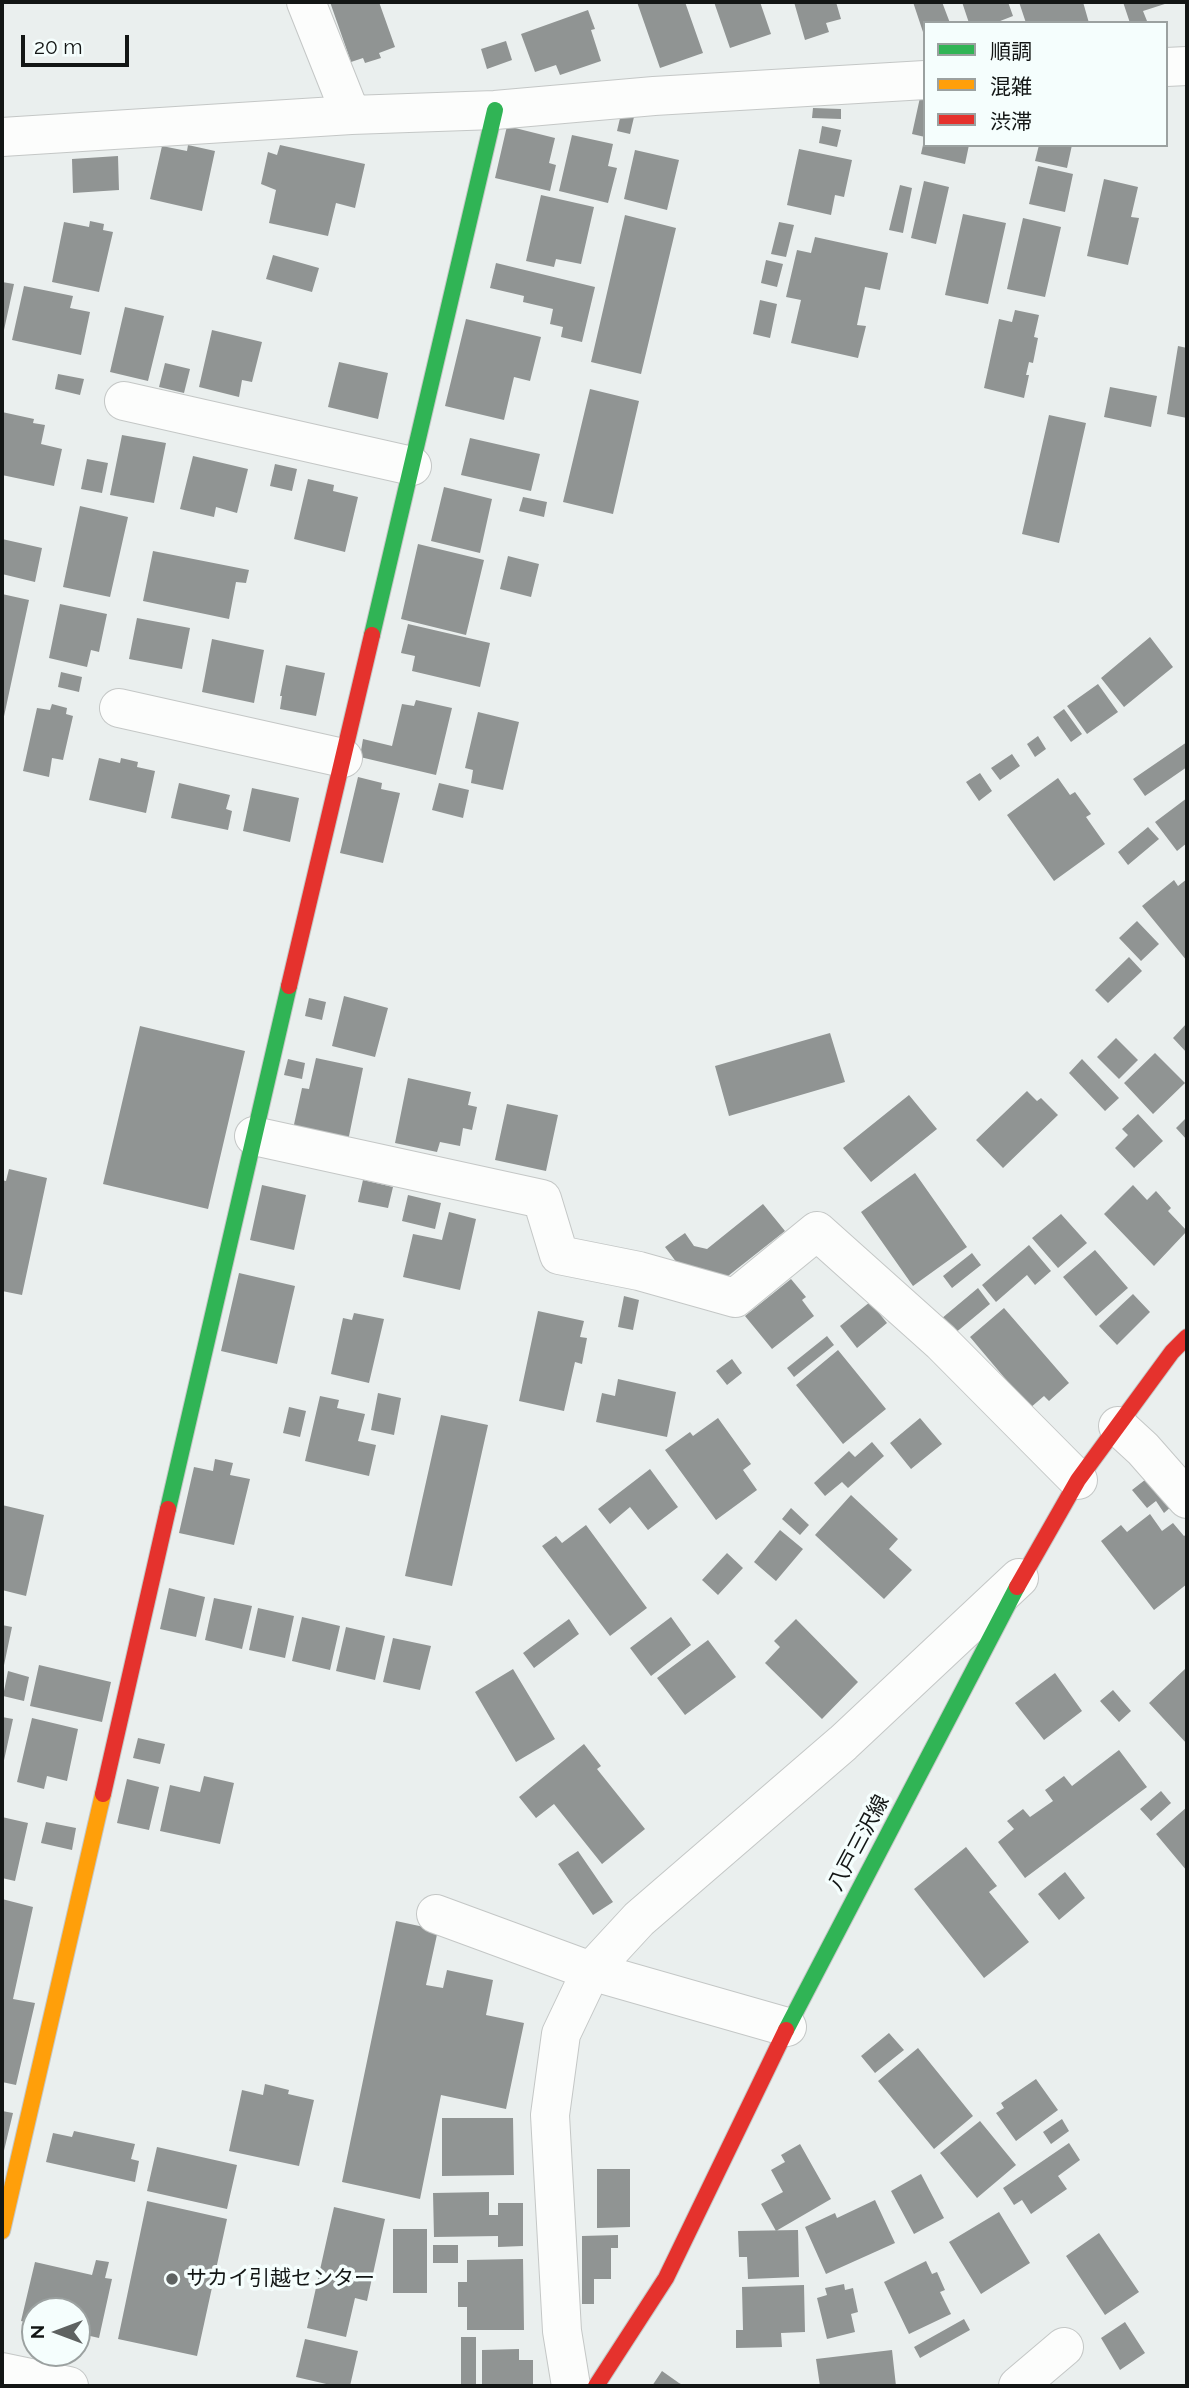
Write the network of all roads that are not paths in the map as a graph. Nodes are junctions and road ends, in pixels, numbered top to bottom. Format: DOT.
graph roads {
  1 [pos="306,2"];
  2 [pos="1187,65"];
  3 [pos="1168,67"];
  4 [pos="923,80"];
  5 [pos="495,110"];
  6 [pos="351,115"];
  7 [pos="2,138"];
  8 [pos="124,401"];
  9 [pos="412,466"];
  10 [pos="119,708"];
  11 [pos="343,758"];
  12 [pos="254,1136"];
  13 [pos="1187,1337"];
  14 [pos="1118,1426"];
  15 [pos="1078,1480"];
  16 [pos="1187,1499"];
  17 [pos="1024,1573"];
  18 [pos="436,1914"];
  19 [pos="591,1971"];
  20 [pos="787,2027"];
  21 [pos="2,2231"];
  22 [pos="1064,2347"];
  23 [pos="2,2372"];
  24 [pos="69,2386"];
  25 [pos="571,2386"];
  26 [pos="596,2386"];
  27 [pos="1018,2386"];
  1 -- 6 [label="street"];
  2 -- 3 [label="street"];
  4 -- 5 [label="street"];
  5 -- 6 [label="street"];
  5 -- 9 [label="street"];
  6 -- 7 [label="street"];
  8 -- 9 [label="street"];
  9 -- 11 [label="street"];
  10 -- 11 [label="street"];
  11 -- 12 [label="street"];
  12 -- 15 [label="street"];
  12 -- 21 [label="street"];
  13 -- 14 [label="street, 八戸三沢線"];
  14 -- 15 [label="street, 八戸三沢線"];
  14 -- 16 [label="street"];
  15 -- 17 [label="street, 八戸三沢線"];
  17 -- 19 [label="street"];
  17 -- 20 [label="street, 八戸三沢線"];
  18 -- 19 [label="street"];
  19 -- 20 [label="street"];
  19 -- 25 [label="street"];
  20 -- 26 [label="street, 八戸三沢線"];
  22 -- 27 [label="street"];
  23 -- 24 [label="street"];
}
